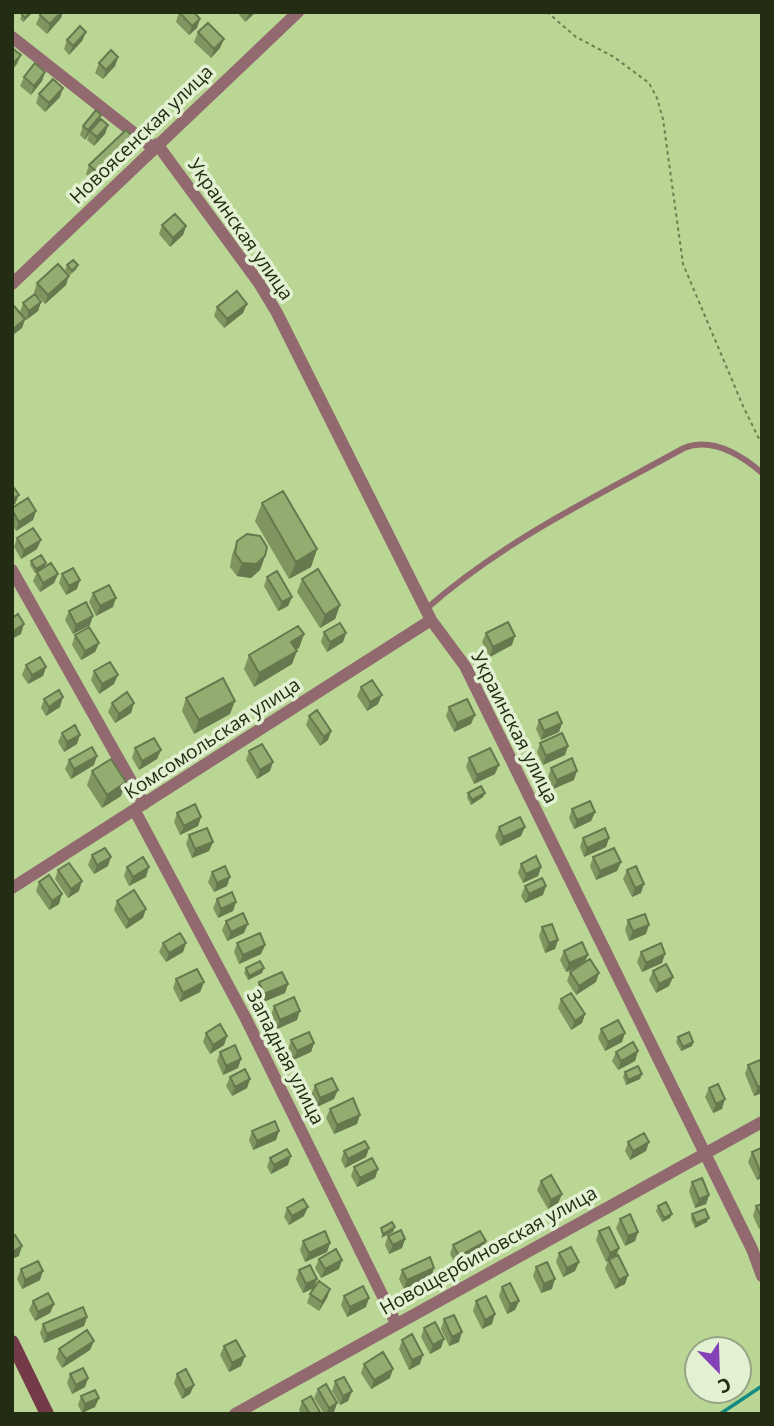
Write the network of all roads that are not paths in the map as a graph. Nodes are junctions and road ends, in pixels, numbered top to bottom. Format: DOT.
graph roads {
  1 [pos="298,12"];
  2 [pos="12,37"];
  3 [pos="155,146"];
  4 [pos="12,284"];
  5 [pos="762,473"];
  6 [pos="12,570"];
  7 [pos="429,614"];
  8 [pos="140,807"];
  9 [pos="12,888"];
  10 [pos="762,1122"];
  11 [pos="703,1153"];
  12 [pos="762,1276"];
  13 [pos="396,1323"];
  14 [pos="12,1342"];
  15 [pos="47,1414"];
  16 [pos="235,1414"];
  1 -- 3 [label="street, Новоясенская улица"];
  2 -- 3 [label="street, Украинская улица"];
  3 -- 4 [label="street, Новоясенская улица"];
  3 -- 7 [label="street, Украинская улица"];
  5 -- 7 [label="lane"];
  6 -- 8 [label="street, Западная улица"];
  7 -- 8 [label="street, Комсомольская улица"];
  7 -- 11 [label="street, Украинская улица"];
  8 -- 9 [label="street, Комсомольская улица"];
  8 -- 13 [label="street, Западная улица"];
  10 -- 11 [label="street, Новощербиновская улица"];
  11 -- 12 [label="street, Украинская улица"];
  11 -- 13 [label="street, Новощербиновская улица"];
  13 -- 16 [label="street, Новощербиновская улица"];
  14 -- 15 [label="main road"];
}
